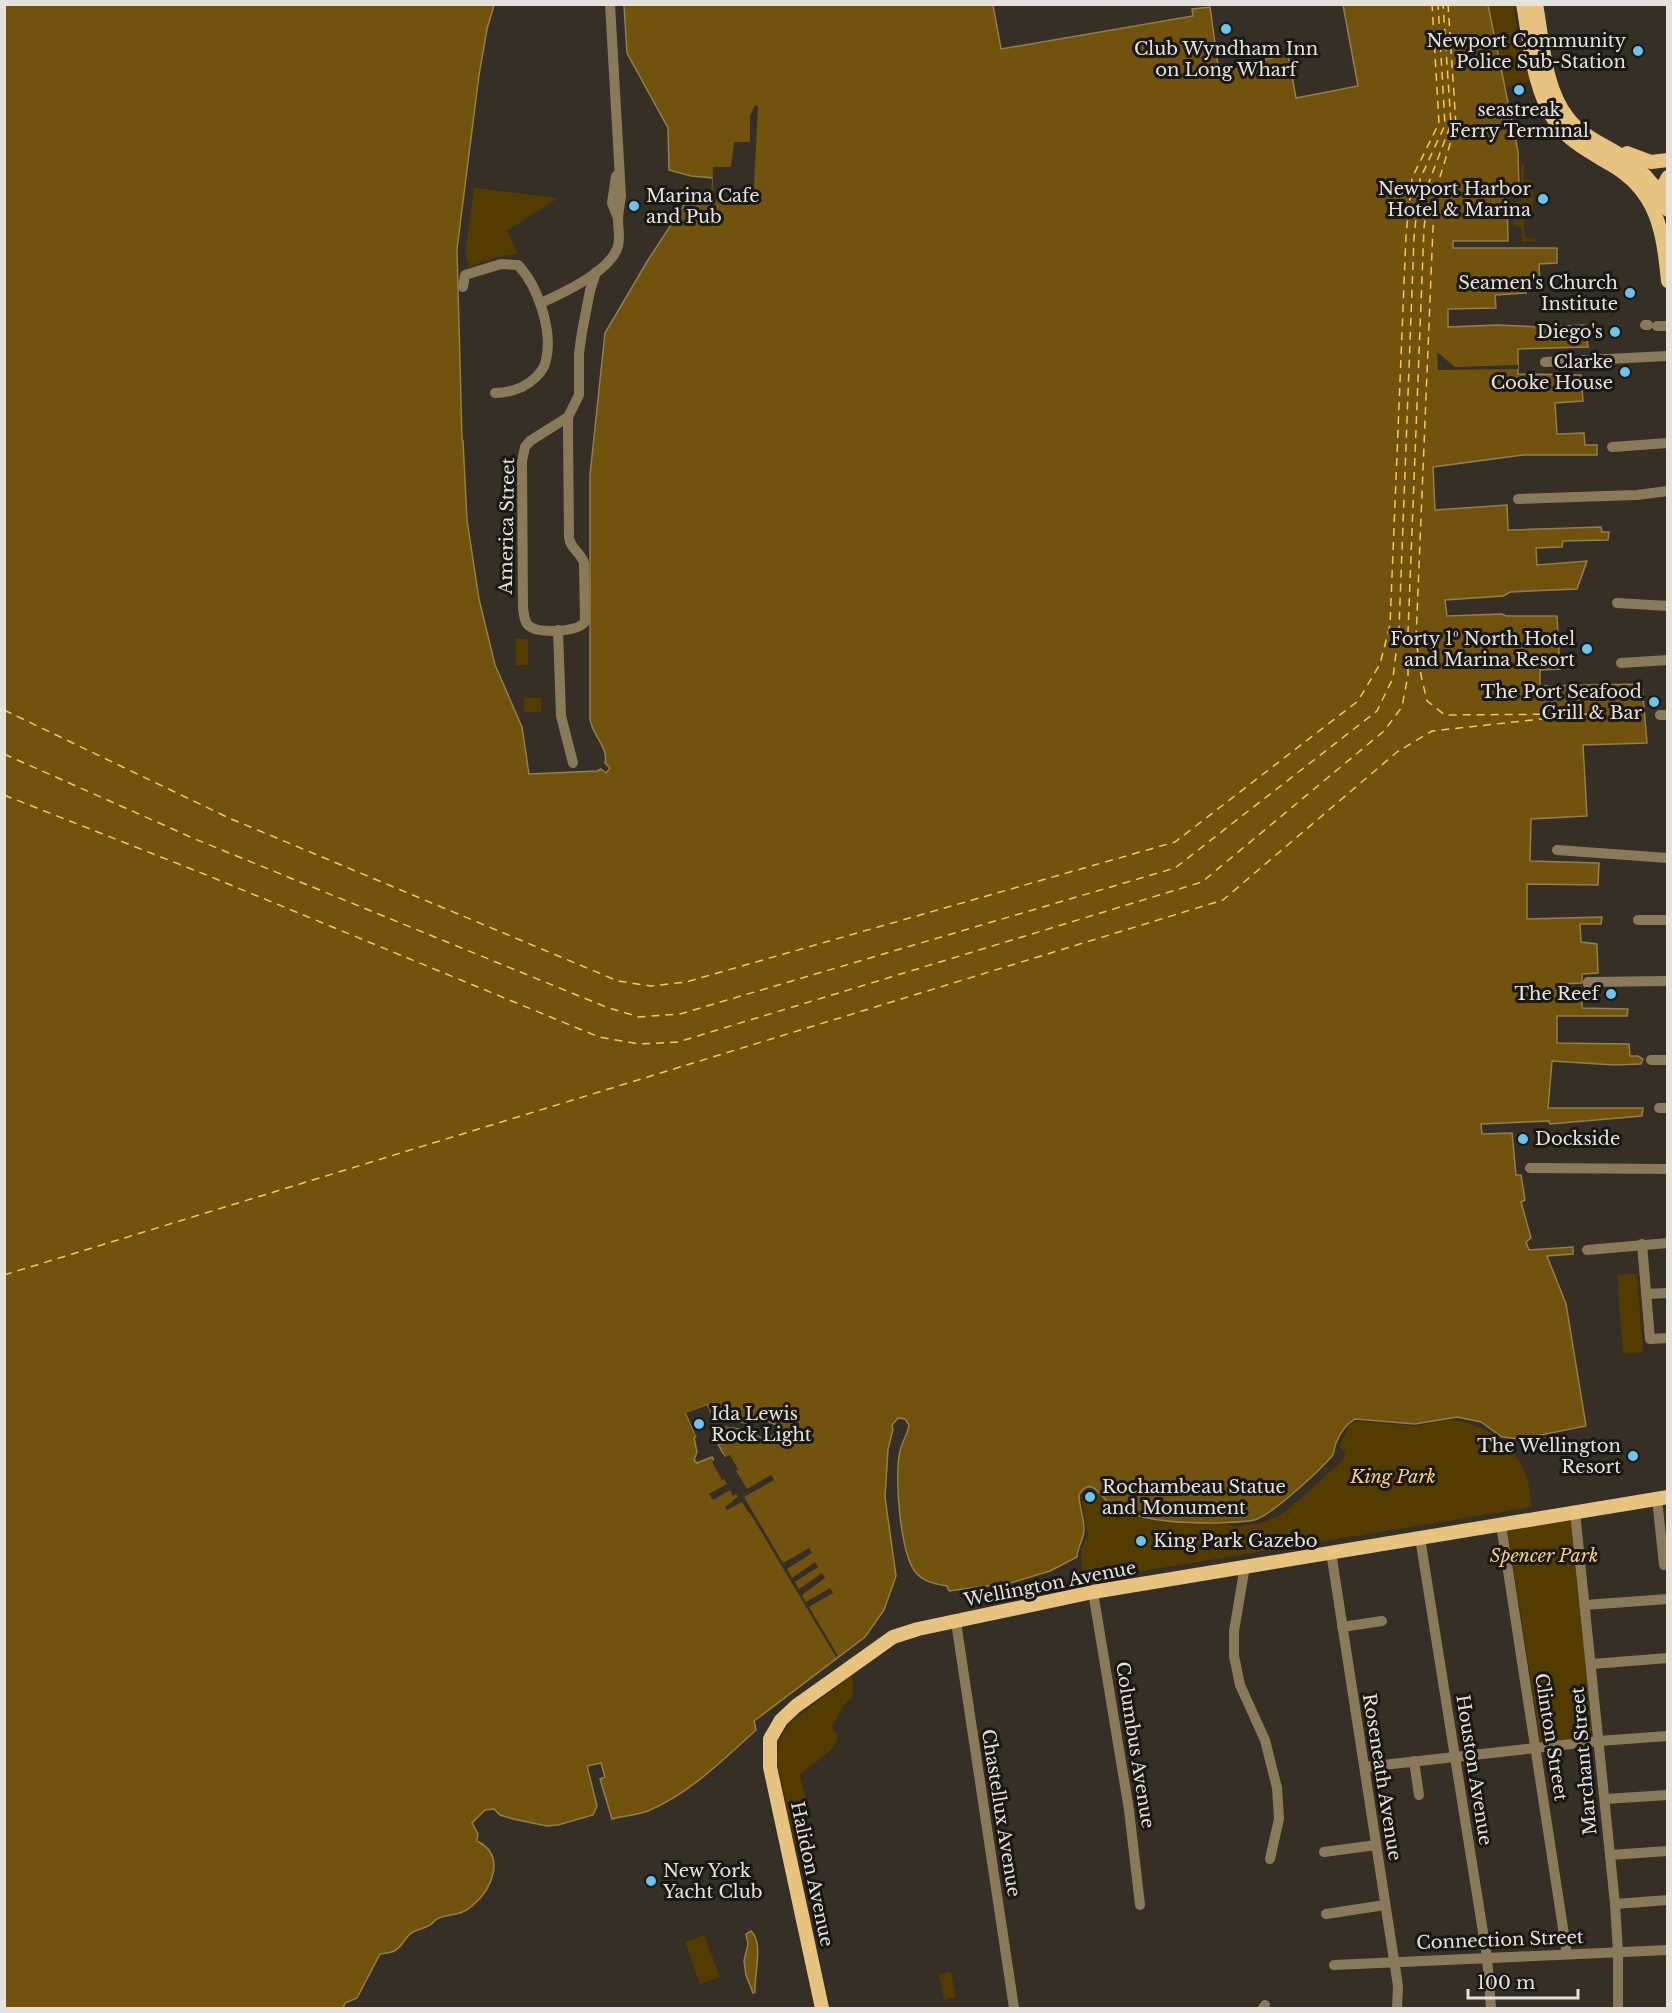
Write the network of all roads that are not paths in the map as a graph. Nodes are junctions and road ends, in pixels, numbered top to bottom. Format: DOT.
graph roads {
  1 [pos="610,4"];
  2 [pos="1522,4"];
  3 [pos="1536,4"];
  4 [pos="1589,138"];
  5 [pos="1668,160"];
  6 [pos="1668,177"];
  7 [pos="1659,193"];
  8 [pos="1661,211"];
  9 [pos="596,272"];
  10 [pos="1667,274"];
  11 [pos="463,287"];
  12 [pos="540,303"];
  13 [pos="1668,356"];
  14 [pos="1545,362"];
  15 [pos="495,393"];
  16 [pos="568,417"];
  17 [pos="1668,443"];
  18 [pos="1612,447"];
  19 [pos="1668,491"];
  20 [pos="1518,499"];
  21 [pos="1617,603"];
  22 [pos="1668,606"];
  23 [pos="558,630"];
  24 [pos="1668,660"];
  25 [pos="1621,663"];
  26 [pos="573,763"];
  27 [pos="1557,850"];
  28 [pos="1668,858"];
  29 [pos="1638,920"];
  30 [pos="1668,920"];
  31 [pos="1668,981"];
  32 [pos="1593,982"];
  33 [pos="1651,1060"];
  34 [pos="1668,1060"];
  35 [pos="1530,1168"];
  36 [pos="1668,1169"];
  37 [pos="1668,1243"];
  38 [pos="1642,1244"];
  39 [pos="1587,1250"];
  40 [pos="1668,1293"];
  41 [pos="1646,1294"];
  42 [pos="1668,1338"];
  43 [pos="1663,1498"];
  44 [pos="1575,1512"];
  45 [pos="1501,1525"];
  46 [pos="1420,1538"];
  47 [pos="1331,1552"];
  48 [pos="1664,1565"];
  49 [pos="1245,1566"];
  50 [pos="1093,1592"];
  51 [pos="1668,1599"];
  52 [pos="1585,1605"];
  53 [pos="1382,1621"];
  54 [pos="956,1622"];
  55 [pos="1342,1627"];
  56 [pos="1668,1658"];
  57 [pos="1592,1664"];
  58 [pos="1668,1736"];
  59 [pos="1599,1742"];
  60 [pos="768,1747"];
  61 [pos="1536,1748"];
  62 [pos="1455,1757"];
  63 [pos="1414,1761"];
  64 [pos="1365,1767"];
  65 [pos="1419,1795"];
  66 [pos="1668,1795"];
  67 [pos="1605,1799"];
  68 [pos="1376,1845"];
  69 [pos="1668,1851"];
  70 [pos="1323,1852"];
  71 [pos="1610,1855"];
  72 [pos="1270,1859"];
  73 [pos="1668,1900"];
  74 [pos="1615,1904"];
  75 [pos="1140,1905"];
  76 [pos="1385,1905"];
  77 [pos="1326,1914"];
  78 [pos="1668,1950"];
  79 [pos="1618,1952"];
  80 [pos="1567,1954"];
  81 [pos="1487,1957"];
  82 [pos="1395,1961"];
  83 [pos="1334,1965"];
  84 [pos="822,2008"];
  85 [pos="1014,2008"];
  86 [pos="1397,2008"];
  87 [pos="1491,2008"];
  88 [pos="1618,2008"];
  1 -- 9 [label="street"];
  2 -- 8 [label="main road"];
  3 -- 4 [label="main road"];
  4 -- 5 [label="main road"];
  4 -- 7 [label="main road"];
  6 -- 7 [label="main road"];
  7 -- 8 [label="main road"];
  8 -- 10 [label="main road"];
  9 -- 12 [label="street"];
  9 -- 16 [label="street"];
  11 -- 12 [label="street"];
  12 -- 15 [label="street"];
  13 -- 14 [label="street"];
  16 -- 23 [label="street"];
  16 -- 23 [label="street, America Street"];
  17 -- 18 [label="street"];
  19 -- 20 [label="street"];
  21 -- 22 [label="street"];
  23 -- 26 [label="street"];
  24 -- 25 [label="street"];
  27 -- 28 [label="street"];
  29 -- 30 [label="street"];
  31 -- 32 [label="street"];
  33 -- 34 [label="street"];
  35 -- 36 [label="street"];
  37 -- 38 [label="street"];
  38 -- 39 [label="street"];
  38 -- 41 [label="street"];
  40 -- 41 [label="street"];
  41 -- 42 [label="street"];
  43 -- 44 [label="main road, Wellington Avenue"];
  43 -- 48 [label="street"];
  44 -- 45 [label="main road, Wellington Avenue"];
  44 -- 52 [label="street, Marchant Street"];
  45 -- 46 [label="main road, Wellington Avenue"];
  45 -- 61 [label="street, Clinton Street"];
  46 -- 47 [label="main road, Wellington Avenue"];
  46 -- 62 [label="street, Houston Avenue"];
  47 -- 49 [label="main road, Wellington Avenue"];
  47 -- 55 [label="street, Roseneath Avenue"];
  49 -- 50 [label="main road, Wellington Avenue"];
  49 -- 72 [label="street"];
  50 -- 54 [label="main road, Wellington Avenue"];
  50 -- 75 [label="street, Columbus Avenue"];
  51 -- 52 [label="street"];
  52 -- 57 [label="street, Marchant Street"];
  53 -- 55 [label="street"];
  54 -- 60 [label="main road, Wellington Avenue"];
  54 -- 85 [label="street, Chastellux Avenue"];
  55 -- 64 [label="street, Roseneath Avenue"];
  56 -- 57 [label="street"];
  57 -- 59 [label="street, Marchant Street"];
  58 -- 59 [label="street"];
  59 -- 61 [label="street"];
  59 -- 67 [label="street, Marchant Street"];
  60 -- 84 [label="main road, Halidon Avenue"];
  61 -- 62 [label="street"];
  61 -- 80 [label="street, Clinton Street"];
  62 -- 63 [label="street"];
  62 -- 81 [label="street, Houston Avenue"];
  63 -- 64 [label="street"];
  63 -- 65 [label="street"];
  64 -- 68 [label="street, Roseneath Avenue"];
  66 -- 67 [label="street"];
  67 -- 71 [label="street, Marchant Street"];
  68 -- 70 [label="street"];
  68 -- 76 [label="street, Roseneath Avenue"];
  69 -- 71 [label="street"];
  71 -- 74 [label="street, Marchant Street"];
  73 -- 74 [label="street"];
  74 -- 79 [label="street, Marchant Street"];
  76 -- 77 [label="street"];
  76 -- 82 [label="street, Roseneath Avenue"];
  78 -- 79 [label="street, Connection Street"];
  79 -- 80 [label="street, Connection Street"];
  79 -- 88 [label="street, Marchant Street"];
  80 -- 81 [label="street, Connection Street"];
  81 -- 82 [label="street, Connection Street"];
  81 -- 87 [label="street, Houston Avenue"];
  82 -- 83 [label="street, Connection Street"];
  82 -- 86 [label="street, Roseneath Avenue"];
}
